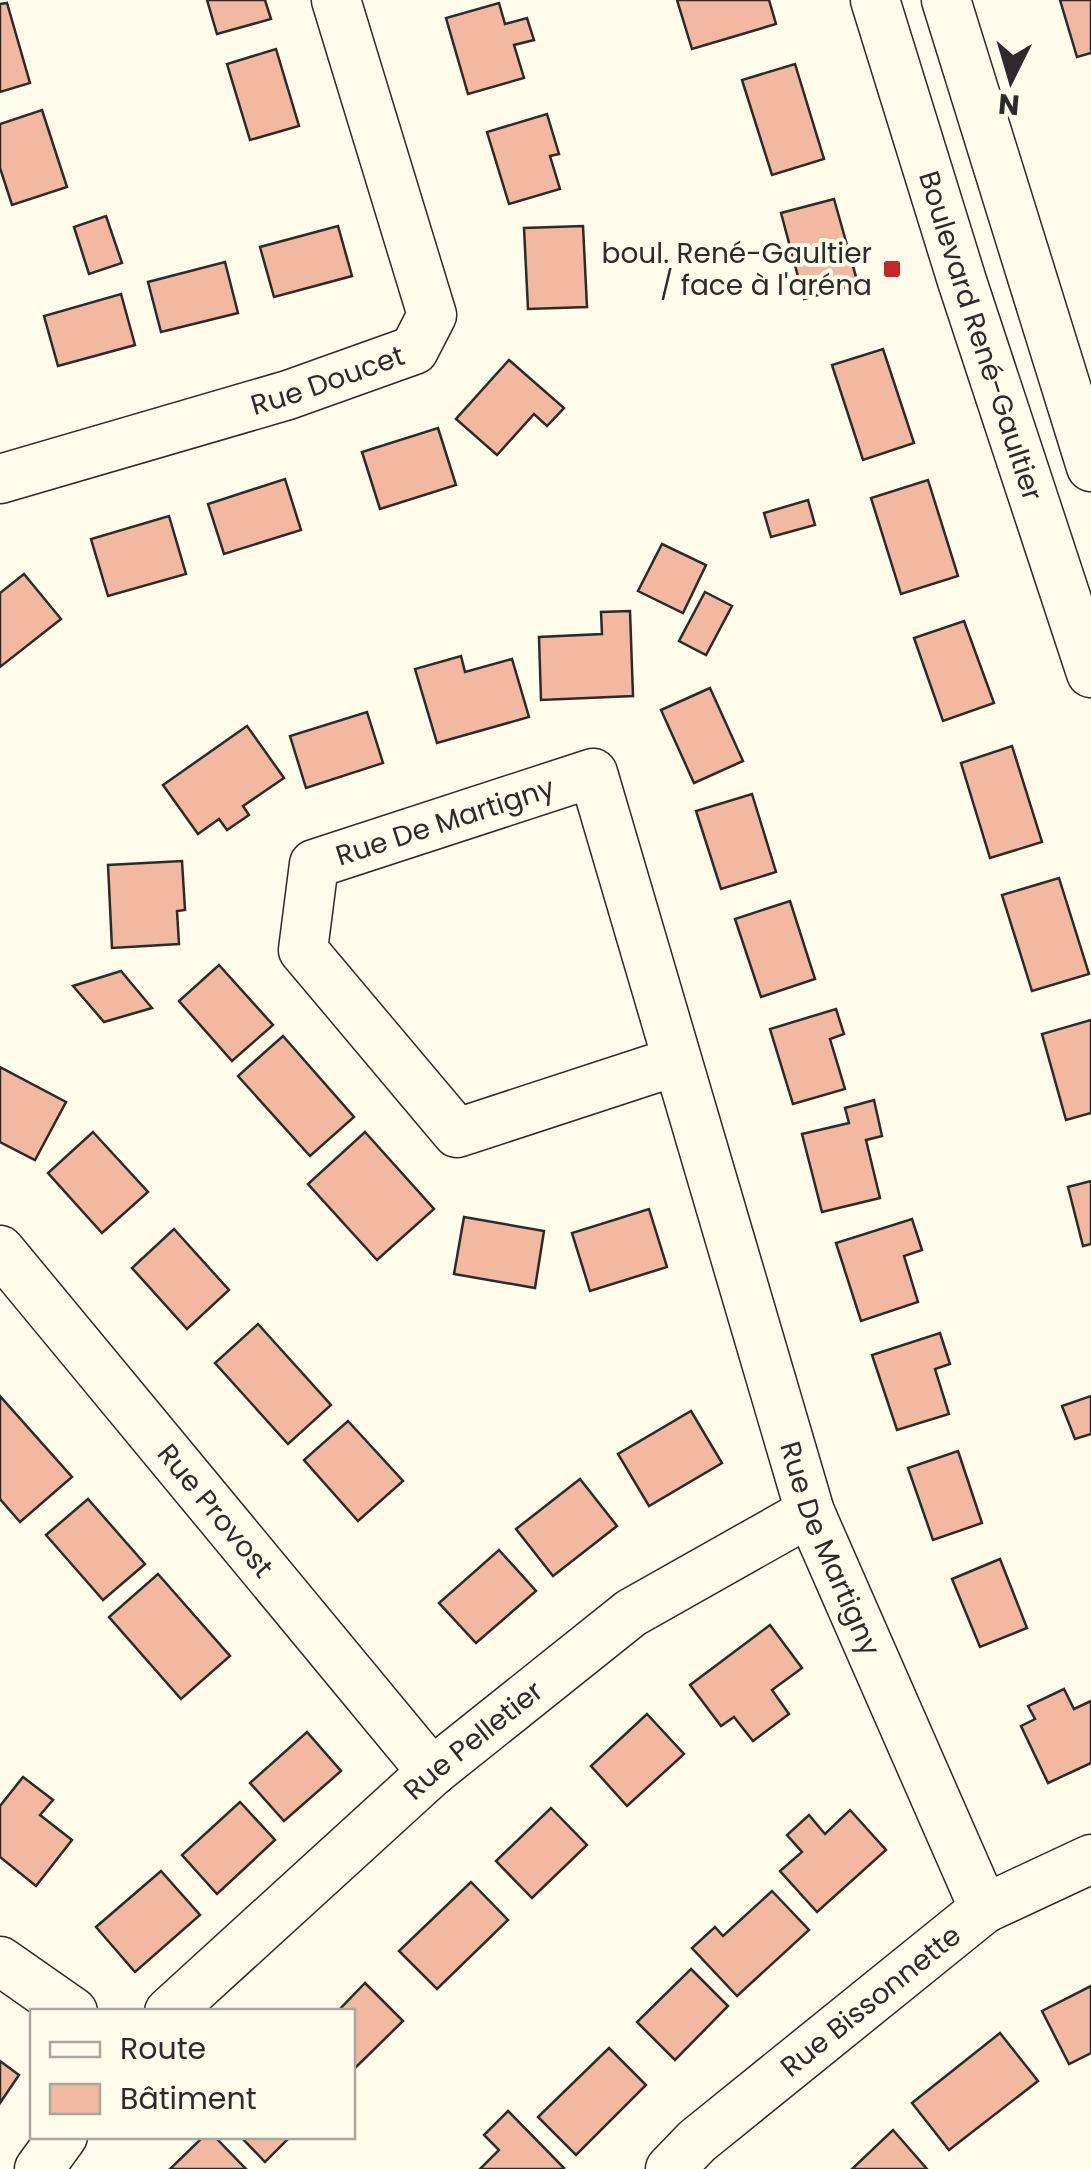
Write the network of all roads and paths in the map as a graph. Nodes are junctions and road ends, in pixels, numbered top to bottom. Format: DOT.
graph roads {
  1 [pos="336,0"];
  2 [pos="875,0"];
  3 [pos="946,0"];
  4 [pos="1091,467"];
  5 [pos="0,479"];
  6 [pos="1071,539"];
  7 [pos="1091,673"];
  8 [pos="678,1060"];
  9 [pos="0,1250"];
  10 [pos="810,1512"];
  11 [pos="432,1772"];
  12 [pos="1091,1860"];
  13 [pos="984,1909"];
  14 [pos="0,1961"];
  15 [pos="68,2009"];
  16 [pos="172,2009"];
  17 [pos="61,2139"];
  18 [pos="39,2169"];
  19 [pos="670,2169"];
  1 -- 5 [label="street, Rue Doucet"];
  2 -- 6 [label="street, Boulevard René-Gaultier"];
  3 -- 4 [label="street"];
  6 -- 7 [label="street, Boulevard René-Gaultier"];
  8 -- 8 [label="street, Rue De Martigny"];
  8 -- 10 [label="street, Rue De Martigny"];
  9 -- 11 [label="street, Rue Provost"];
  10 -- 11 [label="street, Rue Pelletier"];
  10 -- 13 [label="street, Rue De Martigny"];
  11 -- 16 [label="street, Rue Pelletier"];
  12 -- 13 [label="street, Rue Bissonnette"];
  13 -- 19 [label="street, Rue Bissonnette"];
  14 -- 15 [label="street"];
  17 -- 18 [label="street"];
}
